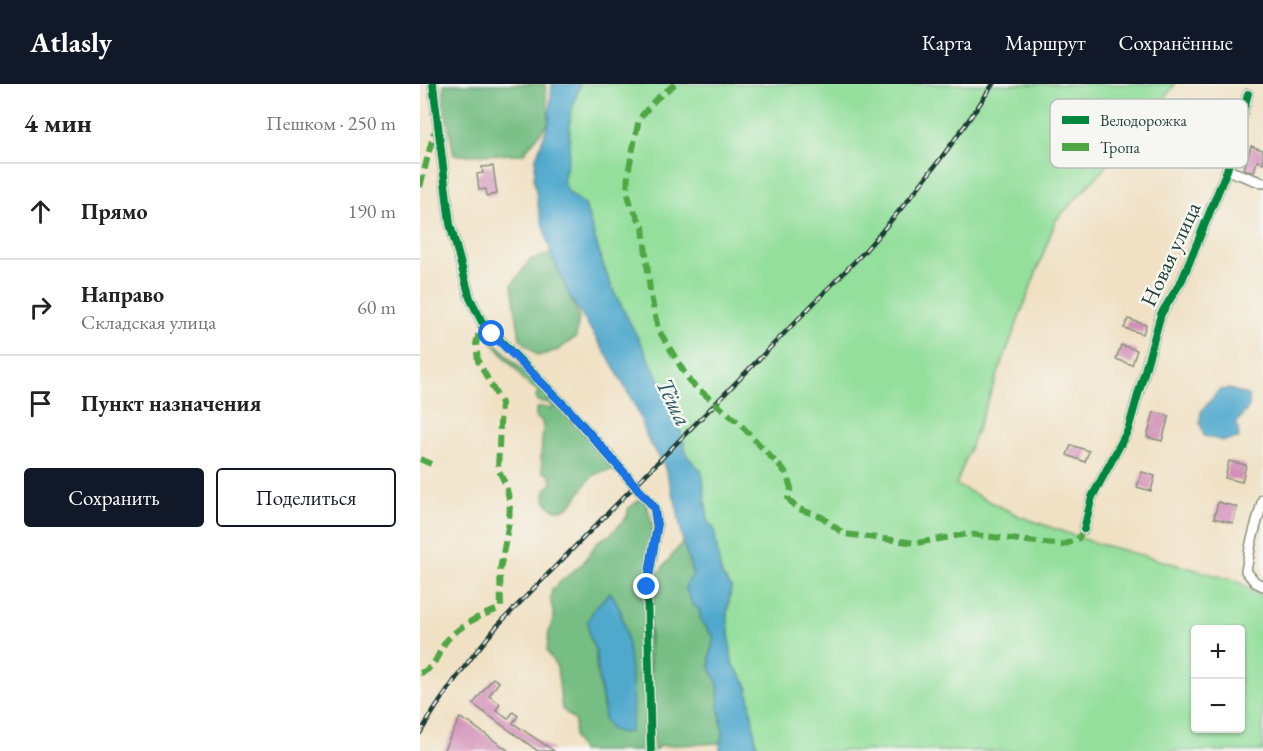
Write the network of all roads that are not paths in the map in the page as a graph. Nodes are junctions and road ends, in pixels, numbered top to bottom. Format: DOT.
graph roads {
  1 [pos="433,84"];
  2 [pos="1248,94"];
  3 [pos="1247,99"];
  4 [pos="1227,170"];
  5 [pos="1263,183"];
  6 [pos="1263,499"];
  7 [pos="1083,529"];
  8 [pos="1263,586"];
  9 [pos="651,751"];
  1 -- 9 [label="street"];
  2 -- 3 [label="street, Новая улица"];
  4 -- 5 [label="street"];
  4 -- 7 [label="street, Новая улица"];
  6 -- 8 [label="street"];
}
